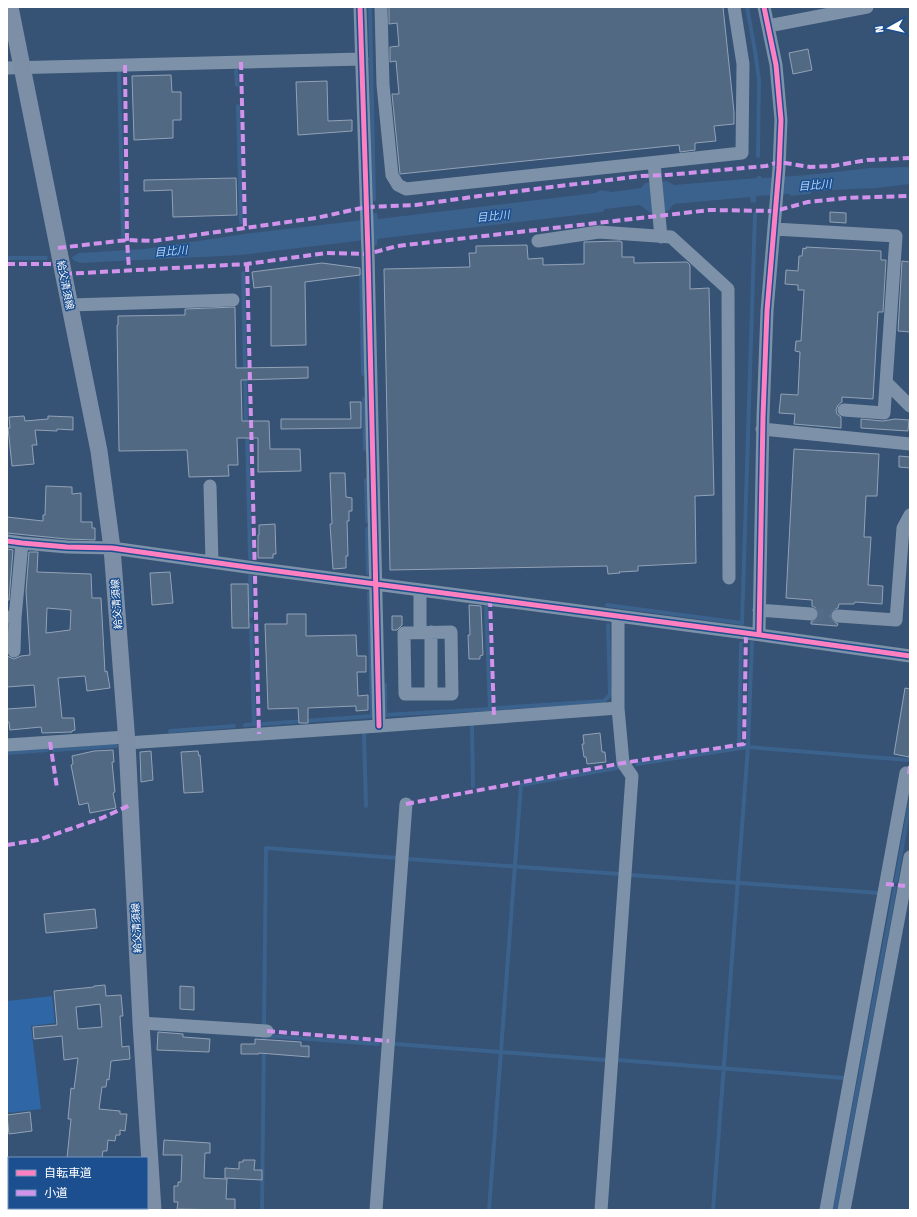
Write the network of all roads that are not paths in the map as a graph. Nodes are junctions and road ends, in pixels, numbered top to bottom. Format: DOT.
graph roads {
  1 [pos="10,7"];
  2 [pos="360,7"];
  3 [pos="381,7"];
  4 [pos="734,7"];
  5 [pos="764,7"];
  6 [pos="867,7"];
  7 [pos="768,26"];
  8 [pos="362,59"];
  9 [pos="15,68"];
  10 [pos="654,162"];
  11 [pos="774,229"];
  12 [pos="661,237"];
  13 [pos="538,241"];
  14 [pos="233,300"];
  15 [pos="70,305"];
  16 [pos="886,382"];
  17 [pos="910,406"];
  18 [pos="844,410"];
  19 [pos="762,429"];
  20 [pos="910,444"];
  21 [pos="210,486"];
  22 [pos="910,515"];
  23 [pos="7,541"];
  24 [pos="22,543"];
  25 [pos="112,548"];
  26 [pos="212,562"];
  27 [pos="729,578"];
  28 [pos="375,584"];
  29 [pos="420,590"];
  30 [pos="759,610"];
  31 [pos="811,614"];
  32 [pos="618,616"];
  33 [pos="838,616"];
  34 [pos="11,618"];
  35 [pos="426,632"];
  36 [pos="758,634"];
  37 [pos="14,651"];
  38 [pos="910,656"];
  39 [pos="432,694"];
  40 [pos="618,708"];
  41 [pos="379,726"];
  42 [pos="126,740"];
  43 [pos="7,745"];
  44 [pos="910,774"];
  45 [pos="406,804"];
  46 [pos="910,857"];
  47 [pos="907,886"];
  48 [pos="141,1022"];
  49 [pos="267,1031"];
  50 [pos="153,1210"];
  51 [pos="376,1210"];
  52 [pos="601,1210"];
  53 [pos="826,1210"];
  54 [pos="844,1210"];
  1 -- 9 [label="main road, 給父清須線"];
  2 -- 8 [label="street"];
  3 -- 10 [label="street"];
  4 -- 10 [label="street"];
  5 -- 7 [label="street"];
  6 -- 7 [label="street"];
  7 -- 11 [label="street"];
  8 -- 9 [label="street"];
  8 -- 28 [label="street"];
  9 -- 15 [label="main road, 給父清須線"];
  10 -- 12 [label="street"];
  11 -- 16 [label="street"];
  11 -- 19 [label="street"];
  12 -- 13 [label="street"];
  12 -- 27 [label="street"];
  14 -- 15 [label="street"];
  15 -- 25 [label="main road, 給父清須線"];
  16 -- 17 [label="street"];
  16 -- 18 [label="street"];
  19 -- 20 [label="street"];
  19 -- 30 [label="street"];
  21 -- 26 [label="street"];
  22 -- 33 [label="street"];
  23 -- 24 [label="street"];
  24 -- 25 [label="street"];
  24 -- 34 [label="street"];
  25 -- 26 [label="street"];
  25 -- 42 [label="main road, 給父清須線"];
  26 -- 28 [label="street"];
  28 -- 29 [label="street"];
  28 -- 41 [label="street"];
  29 -- 32 [label="street"];
  29 -- 35 [label="street"];
  30 -- 31 [label="street"];
  30 -- 36 [label="street"];
  32 -- 36 [label="street"];
  32 -- 40 [label="street"];
  34 -- 37 [label="street"];
  35 -- 39 [label="street"];
  35 -- 39 [label="street"];
  35 -- 39 [label="street"];
  36 -- 38 [label="street"];
  40 -- 41 [label="street"];
  40 -- 52 [label="street"];
  41 -- 42 [label="street"];
  42 -- 43 [label="street"];
  42 -- 48 [label="main road, 給父清須線"];
  44 -- 53 [label="street"];
  45 -- 51 [label="street"];
  46 -- 47 [label="street"];
  47 -- 54 [label="street"];
  48 -- 49 [label="street"];
  48 -- 50 [label="main road, 給父清須線"];
}
